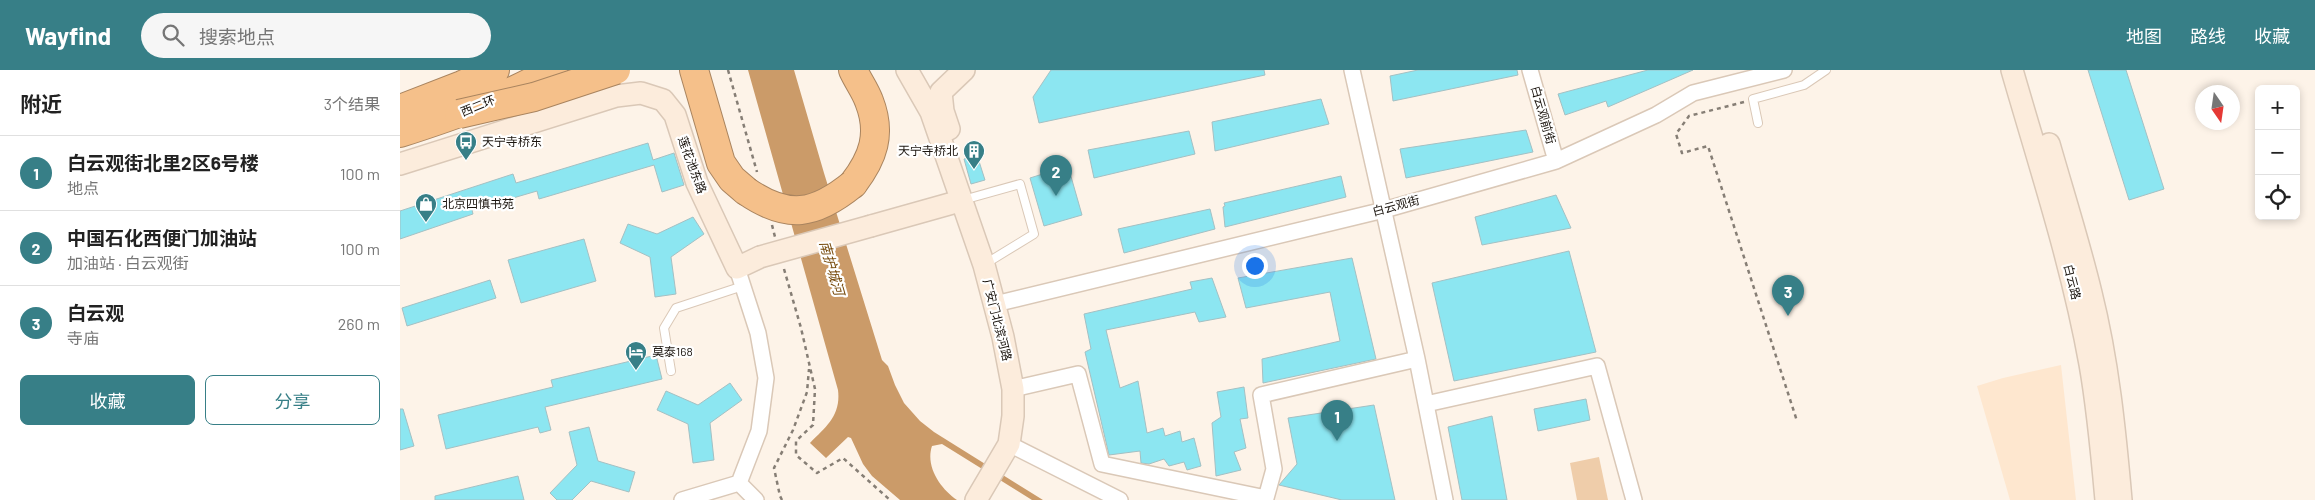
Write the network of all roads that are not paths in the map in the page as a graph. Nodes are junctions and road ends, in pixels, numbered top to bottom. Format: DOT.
graph roads {
  1 [pos="495,70"];
  2 [pos="553,70"];
  3 [pos="616,70"];
  4 [pos="693,70"];
  5 [pos="853,70"];
  6 [pos="907,70"];
  7 [pos="964,70"];
  8 [pos="1352,70"];
  9 [pos="1530,70"];
  10 [pos="1784,70"];
  11 [pos="1826,70"];
  12 [pos="2012,70"];
  13 [pos="2027,70"];
  14 [pos="400,109"];
  15 [pos="459,114"];
  16 [pos="1758,123"];
  17 [pos="400,132"];
  18 [pos="1556,161"];
  19 [pos="400,164"];
  20 [pos="960,201"];
  21 [pos="1384,210"];
  22 [pos="984,265"];
  23 [pos="740,277"];
  24 [pos="995,304"];
  25 [pos="1417,359"];
  26 [pos="671,371"];
  27 [pos="1013,389"];
  28 [pos="1426,404"];
  29 [pos="1009,444"];
  30 [pos="740,483"];
  31 [pos="682,500"];
  32 [pos="756,500"];
  33 [pos="976,500"];
  34 [pos="1120,500"];
  35 [pos="1444,500"];
  36 [pos="1634,500"];
  37 [pos="2106,500"];
  38 [pos="2121,500"];
  1 -- 14 [label="highway, 西二环"];
  2 -- 15 [label="highway, 西二环, bridge"];
  3 -- 15 [label="highway, bridge"];
  4 -- 5 [label="highway, bridge"];
  6 -- 20 [label="street"];
  7 -- 20 [label="street"];
  8 -- 21 [label="street"];
  9 -- 18 [label="street, 白云观前街"];
  10 -- 18 [label="street, 白云观街"];
  11 -- 16 [label="lane"];
  12 -- 37 [label="street, 白云路"];
  13 -- 38 [label="street, 白云路"];
  15 -- 17 [label="highway, 西二环"];
  18 -- 21 [label="street, 白云观街"];
  19 -- 23 [label="street, 莲花池东路"];
  20 -- 22 [label="street, 广安门北滨河路"];
  20 -- 22 [label="lane"];
  20 -- 23 [label="street, bridge"];
  21 -- 24 [label="street, 白云观街"];
  21 -- 25 [label="street"];
  22 -- 24 [label="street, 广安门北滨河路"];
  23 -- 26 [label="lane"];
  23 -- 30 [label="street"];
  24 -- 27 [label="street, 广安门北滨河路"];
  25 -- 27 [label="street"];
  25 -- 28 [label="street"];
  27 -- 29 [label="street, 广安门北滨河路"];
  28 -- 35 [label="street"];
  28 -- 36 [label="street"];
  29 -- 33 [label="street"];
  29 -- 34 [label="street"];
  30 -- 31 [label="street"];
  30 -- 32 [label="street"];
}
